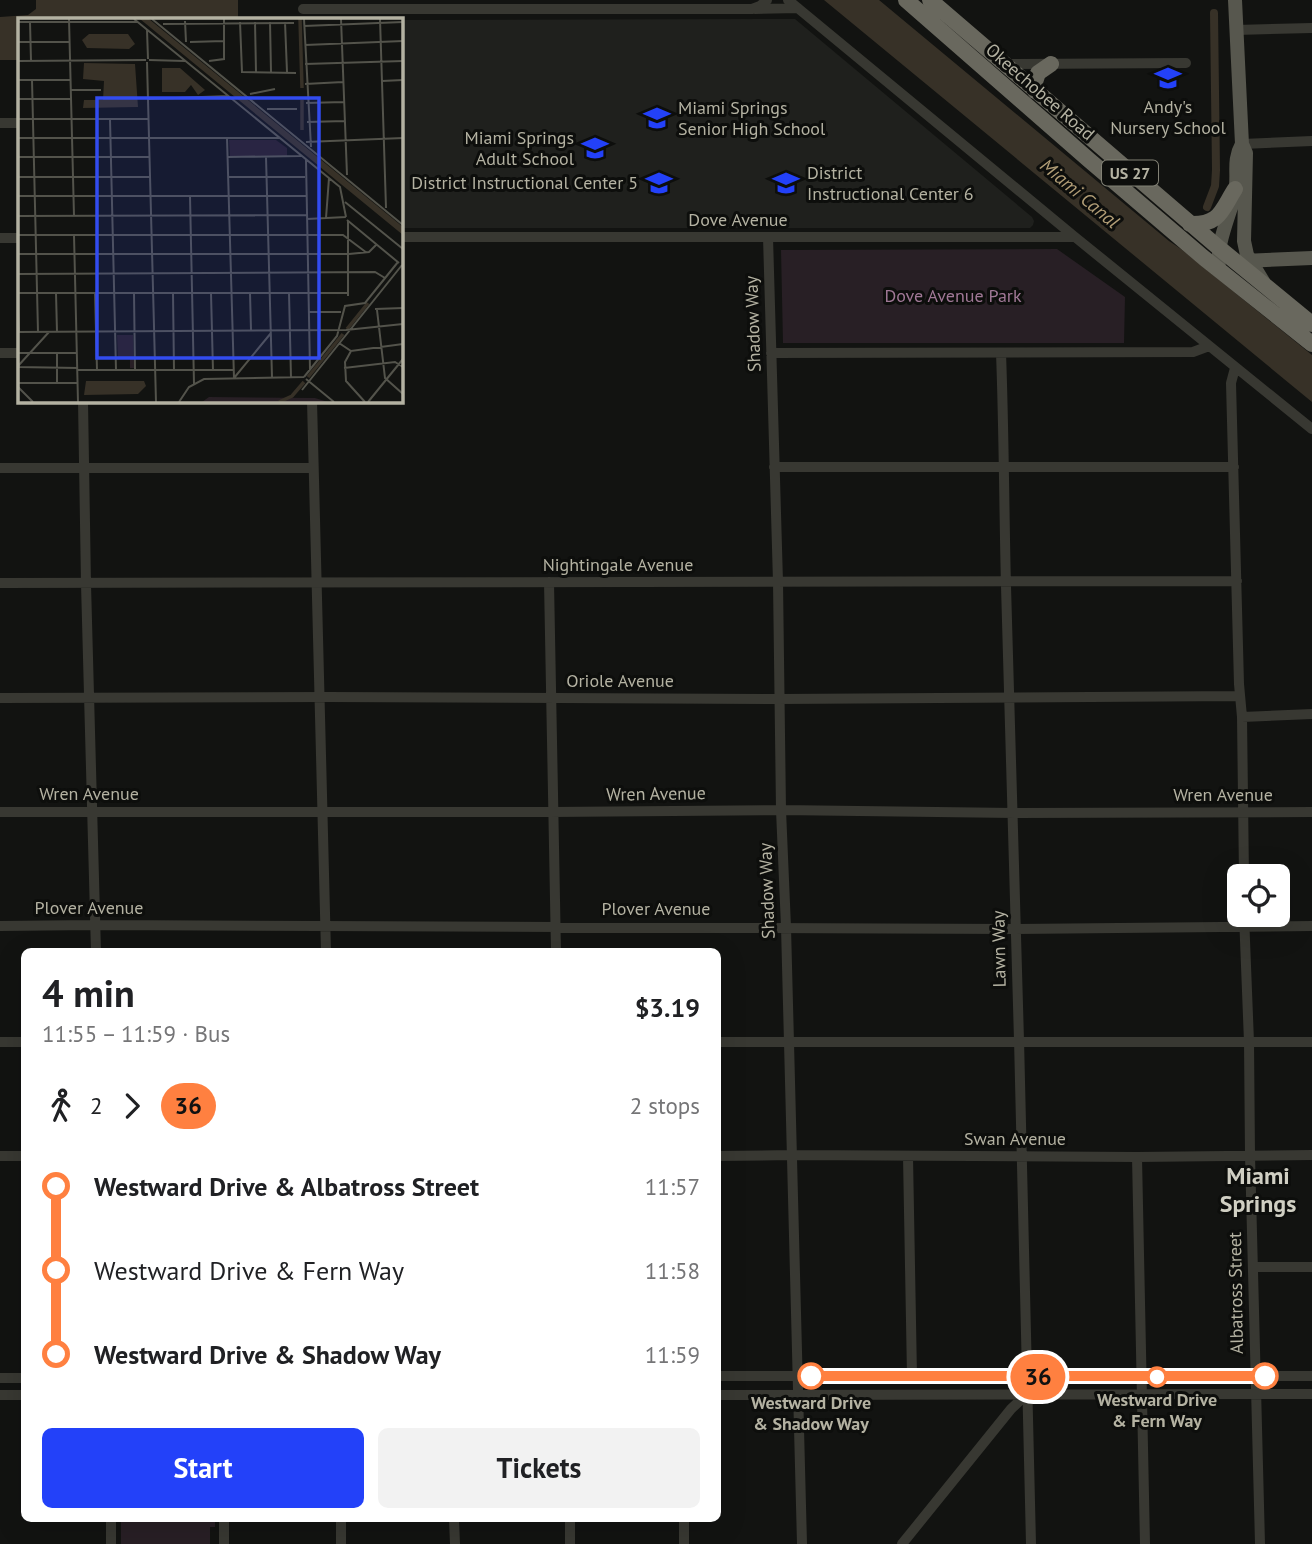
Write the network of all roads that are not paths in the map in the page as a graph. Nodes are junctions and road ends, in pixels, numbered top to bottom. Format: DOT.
graph roads {
  1 [pos="767,0"];
  2 [pos="788,0"];
  3 [pos="906,0"];
  4 [pos="930,0"];
  5 [pos="1235,0"];
  6 [pos="798,8"];
  7 [pos="303,9"];
  8 [pos="752,9"];
  9 [pos="1312,28"];
  10 [pos="1236,30"];
  11 [pos="970,56"];
  12 [pos="1186,63"];
  13 [pos="1004,64"];
  14 [pos="1051,64"];
  15 [pos="1035,91"];
  16 [pos="0,122"];
  17 [pos="18,122"];
  18 [pos="1312,141"];
  19 [pos="1242,144"];
  20 [pos="1236,189"];
  21 [pos="1190,224"];
  22 [pos="402,237"];
  23 [pos="768,237"];
  24 [pos="1075,237"];
  25 [pos="0,238"];
  26 [pos="18,238"];
  27 [pos="1312,258"];
  28 [pos="1224,260"];
  29 [pos="1312,324"];
  30 [pos="1312,344"];
  31 [pos="1209,346"];
  32 [pos="771,353"];
  33 [pos="1001,353"];
  34 [pos="0,354"];
  35 [pos="18,354"];
  36 [pos="1235,368"];
  37 [pos="83,402"];
  38 [pos="313,402"];
  39 [pos="1312,429"];
  40 [pos="774,467"];
  41 [pos="1005,467"];
  42 [pos="1234,467"];
  43 [pos="0,468"];
  44 [pos="84,468"];
  45 [pos="313,468"];
  46 [pos="1237,581"];
  47 [pos="317,582"];
  48 [pos="549,582"];
  49 [pos="778,582"];
  50 [pos="1006,582"];
  51 [pos="0,583"];
  52 [pos="86,584"];
  53 [pos="1240,696"];
  54 [pos="320,697"];
  55 [pos="1010,697"];
  56 [pos="0,698"];
  57 [pos="89,698"];
  58 [pos="550,698"];
  59 [pos="780,699"];
  60 [pos="1312,714"];
  61 [pos="1242,718"];
  62 [pos="781,810"];
  63 [pos="0,812"];
  64 [pos="92,812"];
  65 [pos="323,812"];
  66 [pos="552,812"];
  67 [pos="1312,812"];
  68 [pos="1014,813"];
  69 [pos="1242,813"];
  70 [pos="1244,864"];
  71 [pos="1227,922"];
  72 [pos="1290,924"];
  73 [pos="95,925"];
  74 [pos="0,926"];
  75 [pos="326,926"];
  76 [pos="555,926"];
  77 [pos="1312,926"];
  78 [pos="786,927"];
  79 [pos="1244,927"];
  80 [pos="1015,929"];
  81 [pos="96,948"];
  82 [pos="326,948"];
  83 [pos="556,948"];
  84 [pos="1018,1041"];
  85 [pos="0,1042"];
  86 [pos="21,1042"];
  87 [pos="721,1042"];
  88 [pos="789,1042"];
  89 [pos="1249,1042"];
  90 [pos="1312,1042"];
  91 [pos="792,1155"];
  92 [pos="1250,1155"];
  93 [pos="1312,1155"];
  94 [pos="0,1156"];
  95 [pos="21,1156"];
  96 [pos="721,1156"];
  97 [pos="908,1156"];
  98 [pos="1021,1156"];
  99 [pos="1137,1157"];
  100 [pos="1253,1267"];
  101 [pos="1312,1267"];
  102 [pos="721,1376"];
  103 [pos="797,1376"];
  104 [pos="912,1376"];
  105 [pos="1142,1376"];
  106 [pos="1255,1376"];
  107 [pos="1312,1376"];
  108 [pos="1027,1377"];
  109 [pos="0,1378"];
  110 [pos="21,1378"];
  111 [pos="1027,1394"];
  112 [pos="1142,1394"];
  113 [pos="1256,1394"];
  114 [pos="1312,1394"];
  115 [pos="0,1395"];
  116 [pos="21,1395"];
  117 [pos="721,1395"];
  118 [pos="797,1395"];
  119 [pos="111,1522"];
  120 [pos="224,1522"];
  121 [pos="341,1522"];
  122 [pos="454,1522"];
  123 [pos="570,1522"];
  124 [pos="684,1522"];
  125 [pos="111,1544"];
  126 [pos="224,1544"];
  127 [pos="341,1544"];
  128 [pos="455,1544"];
  129 [pos="570,1544"];
  130 [pos="684,1544"];
  131 [pos="802,1544"];
  132 [pos="902,1544"];
  133 [pos="1031,1544"];
  134 [pos="1146,1544"];
  135 [pos="1260,1544"];
  1 -- 8 [label="street"];
  2 -- 6 [label="street"];
  3 -- 11 [label="highway, Okeechobee Road / US 27"];
  4 -- 13 [label="highway, Okeechobee Road / US 27"];
  5 -- 10 [label="main road"];
  6 -- 8 [label="street"];
  6 -- 24 [label="street"];
  7 -- 8 [label="street"];
  9 -- 10 [label="street"];
  10 -- 19 [label="main road"];
  11 -- 13 [label="highway"];
  11 -- 28 [label="highway, Okeechobee Road / US 27"];
  12 -- 14 [label="street"];
  13 -- 14 [label="street"];
  13 -- 15 [label="highway, Okeechobee Road / US 27"];
  14 -- 15 [label="highway"];
  15 -- 21 [label="highway, Okeechobee Road / US 27"];
  16 -- 17 [label="street"];
  18 -- 19 [label="street"];
  19 -- 20 [label="main road"];
  19 -- 28 [label="main road"];
  20 -- 21 [label="highway"];
  20 -- 28 [label="main road"];
  21 -- 28 [label="highway, Okeechobee Road / US 27"];
  22 -- 23 [label="street, Dove Avenue"];
  23 -- 24 [label="street, Dove Avenue"];
  23 -- 32 [label="street, Shadow Way"];
  24 -- 31 [label="street"];
  25 -- 26 [label="street"];
  27 -- 28 [label="main road"];
  28 -- 29 [label="highway, Okeechobee Road / US 27"];
  28 -- 30 [label="highway, Okeechobee Road / US 27"];
  31 -- 33 [label="street"];
  31 -- 36 [label="street"];
  32 -- 33 [label="street"];
  32 -- 40 [label="street, Shadow Way"];
  33 -- 41 [label="street, Lawn Way"];
  34 -- 35 [label="street"];
  36 -- 39 [label="street"];
  36 -- 42 [label="street"];
  37 -- 44 [label="street"];
  38 -- 45 [label="street"];
  40 -- 41 [label="street"];
  40 -- 49 [label="street, Shadow Way"];
  41 -- 42 [label="street"];
  41 -- 50 [label="street, Lawn Way"];
  42 -- 46 [label="street"];
  43 -- 44 [label="street"];
  44 -- 45 [label="street"];
  44 -- 52 [label="street"];
  45 -- 47 [label="street"];
  46 -- 50 [label="street, Nightingale Avenue"];
  46 -- 53 [label="street"];
  47 -- 48 [label="street, Nightingale Avenue"];
  47 -- 52 [label="street, Nightingale Avenue"];
  47 -- 54 [label="street"];
  48 -- 49 [label="street, Nightingale Avenue"];
  48 -- 58 [label="street"];
  49 -- 50 [label="street, Nightingale Avenue"];
  49 -- 59 [label="street, Shadow Way"];
  50 -- 55 [label="street, Lawn Way"];
  51 -- 52 [label="street, Nightingale Avenue"];
  52 -- 57 [label="street"];
  53 -- 55 [label="street, Oriole Avenue"];
  53 -- 61 [label="street"];
  54 -- 57 [label="street, Oriole Avenue"];
  54 -- 58 [label="street, Oriole Avenue"];
  54 -- 65 [label="street"];
  55 -- 59 [label="street, Oriole Avenue"];
  55 -- 68 [label="street, Lawn Way"];
  56 -- 57 [label="street, Oriole Avenue"];
  57 -- 64 [label="street"];
  58 -- 59 [label="street, Oriole Avenue"];
  58 -- 66 [label="street"];
  59 -- 62 [label="street, Shadow Way"];
  60 -- 61 [label="street"];
  61 -- 69 [label="street"];
  62 -- 66 [label="street, Wren Avenue"];
  62 -- 68 [label="street, Wren Avenue"];
  62 -- 78 [label="street, Shadow Way"];
  63 -- 64 [label="street, Wren Avenue"];
  64 -- 65 [label="street, Wren Avenue"];
  64 -- 73 [label="street"];
  65 -- 66 [label="street, Wren Avenue"];
  65 -- 75 [label="street"];
  66 -- 76 [label="street"];
  67 -- 69 [label="street, Wren Avenue"];
  68 -- 69 [label="street, Wren Avenue"];
  68 -- 80 [label="street, Lawn Way"];
  69 -- 70 [label="street"];
  71 -- 80 [label="street, Plover Avenue"];
  72 -- 77 [label="street, Plover Avenue"];
  73 -- 74 [label="street, Plover Avenue"];
  73 -- 75 [label="street, Plover Avenue"];
  73 -- 81 [label="street"];
  75 -- 76 [label="street, Plover Avenue"];
  75 -- 82 [label="street"];
  76 -- 78 [label="street, Plover Avenue"];
  76 -- 83 [label="street"];
  78 -- 80 [label="street, Plover Avenue"];
  78 -- 88 [label="street, Shadow Way"];
  79 -- 89 [label="street, Albatross Street"];
  80 -- 84 [label="street, Lawn Way"];
  84 -- 88 [label="street"];
  84 -- 89 [label="street"];
  84 -- 98 [label="street, Lawn Way"];
  85 -- 86 [label="street"];
  87 -- 88 [label="street"];
  88 -- 91 [label="street, Shadow Way"];
  89 -- 90 [label="street"];
  89 -- 92 [label="street, Albatross Street"];
  91 -- 96 [label="street, Swan Avenue"];
  91 -- 97 [label="street, Swan Avenue"];
  91 -- 103 [label="street, Shadow Way"];
  92 -- 93 [label="street, Swan Avenue"];
  92 -- 99 [label="street, Swan Avenue"];
  92 -- 100 [label="street, Albatross Street"];
  94 -- 95 [label="street"];
  97 -- 98 [label="street, Swan Avenue"];
  97 -- 104 [label="street"];
  98 -- 99 [label="street, Swan Avenue"];
  98 -- 108 [label="street, Lawn Way"];
  99 -- 105 [label="street"];
  100 -- 101 [label="street"];
  100 -- 106 [label="street, Albatross Street"];
  102 -- 103 [label="street"];
  103 -- 104 [label="street"];
  103 -- 118 [label="street, Shadow Way"];
  104 -- 108 [label="street"];
  105 -- 106 [label="street"];
  105 -- 108 [label="street"];
  105 -- 112 [label="street"];
  106 -- 107 [label="street"];
  106 -- 113 [label="street, Albatross Street"];
  108 -- 111 [label="street, Lawn Way"];
  109 -- 110 [label="street"];
  111 -- 112 [label="street"];
  111 -- 118 [label="street"];
  111 -- 132 [label="street"];
  111 -- 133 [label="street, Lawn Way"];
  112 -- 113 [label="street"];
  112 -- 134 [label="street"];
  113 -- 114 [label="street"];
  113 -- 135 [label="street, Albatross Street"];
  115 -- 116 [label="street"];
  117 -- 118 [label="street"];
  118 -- 131 [label="street, Shadow Way"];
  119 -- 125 [label="street"];
  120 -- 126 [label="street"];
  121 -- 127 [label="street"];
  122 -- 128 [label="street"];
  123 -- 129 [label="street"];
  124 -- 130 [label="street"];
}
